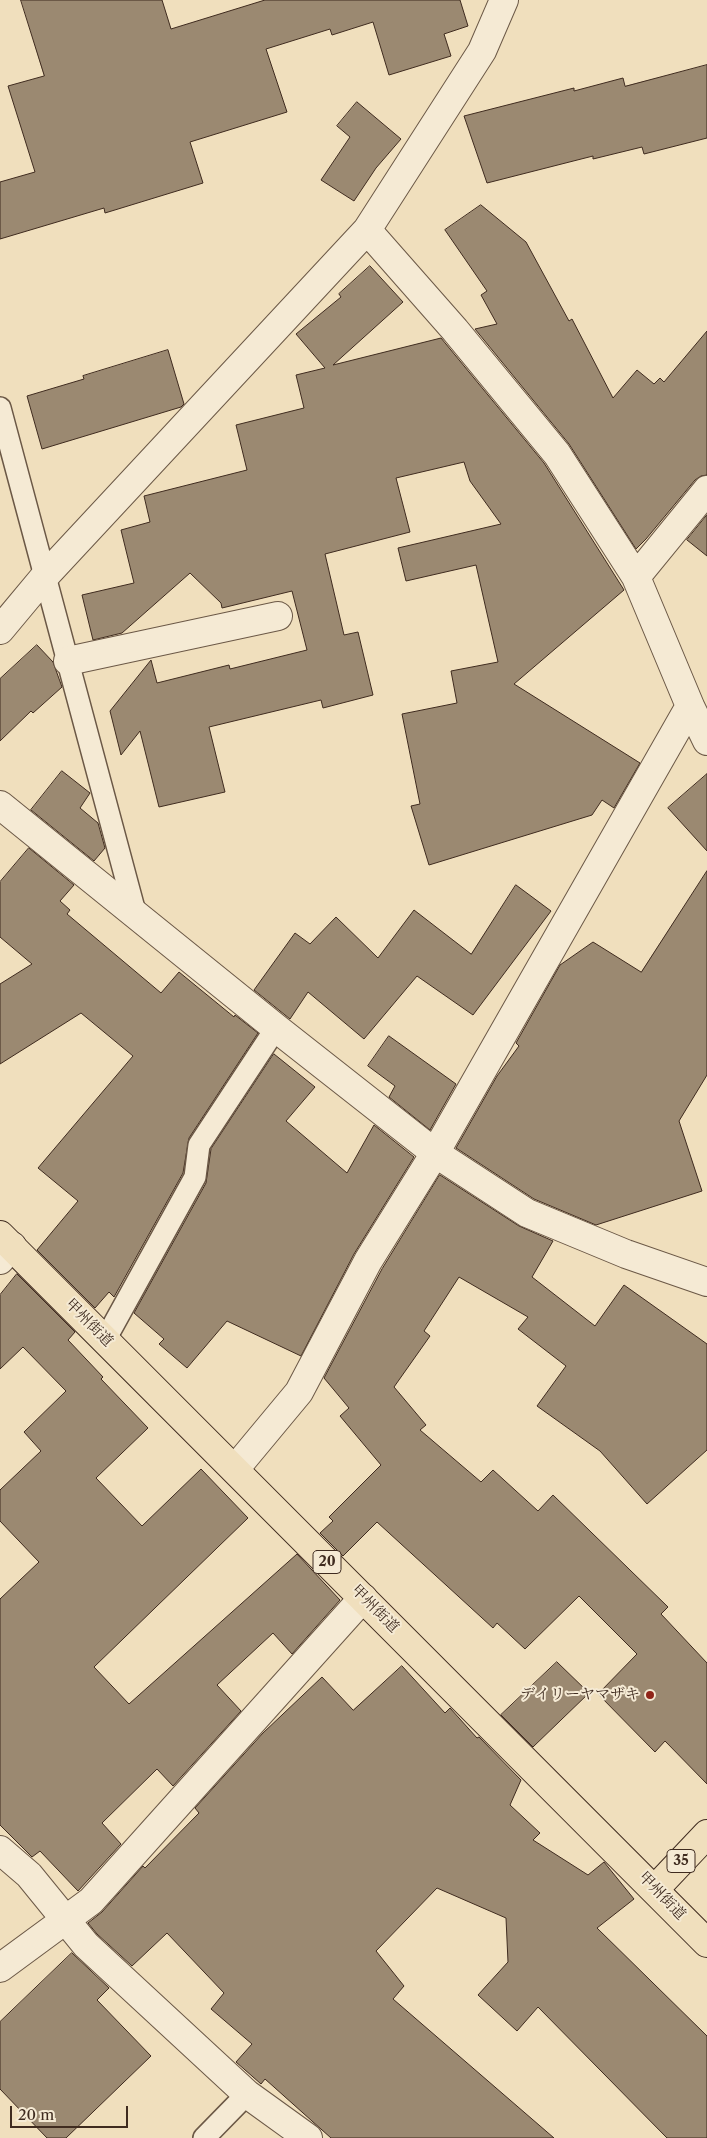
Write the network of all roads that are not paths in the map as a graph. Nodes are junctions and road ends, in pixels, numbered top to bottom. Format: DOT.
graph roads {
  1 [pos="504,0"];
  2 [pos="367,230"];
  3 [pos="0,408"];
  4 [pos="707,490"];
  5 [pos="45,576"];
  6 [pos="636,577"];
  7 [pos="278,616"];
  8 [pos="0,630"];
  9 [pos="68,661"];
  10 [pos="690,706"];
  11 [pos="707,741"];
  12 [pos="0,805"];
  13 [pos="136,916"];
  14 [pos="276,1028"];
  15 [pos="436,1154"];
  16 [pos="4,1247"];
  17 [pos="707,1282"];
  18 [pos="105,1340"];
  19 [pos="235,1469"];
  20 [pos="363,1598"];
  21 [pos="707,1834"];
  22 [pos="0,1850"];
  23 [pos="655,1889"];
  24 [pos="66,1921"];
  25 [pos="707,1943"];
  26 [pos="0,1968"];
  27 [pos="247,2094"];
  28 [pos="204,2138"];
  29 [pos="308,2138"];
  1 -- 2 [label="street"];
  2 -- 5 [label="street"];
  2 -- 6 [label="street"];
  3 -- 5 [label="lane"];
  4 -- 6 [label="street"];
  5 -- 8 [label="street"];
  5 -- 9 [label="lane"];
  6 -- 10 [label="street"];
  7 -- 9 [label="street"];
  9 -- 13 [label="lane"];
  10 -- 11 [label="street"];
  10 -- 15 [label="street"];
  12 -- 13 [label="street"];
  13 -- 14 [label="street"];
  14 -- 15 [label="street"];
  14 -- 18 [label="lane"];
  15 -- 17 [label="street"];
  15 -- 19 [label="street"];
  16 -- 18 [label="main road, 甲州街道 / 20"];
  18 -- 19 [label="main road, 甲州街道 / 20"];
  19 -- 20 [label="main road, 甲州街道 / 20"];
  20 -- 23 [label="main road, 甲州街道 / 20"];
  20 -- 24 [label="street"];
  21 -- 23 [label="main road, 35"];
  22 -- 24 [label="street"];
  23 -- 25 [label="main road, 甲州街道 / 20"];
  24 -- 26 [label="street"];
  24 -- 27 [label="street"];
  27 -- 28 [label="lane"];
  27 -- 29 [label="street"];
}
